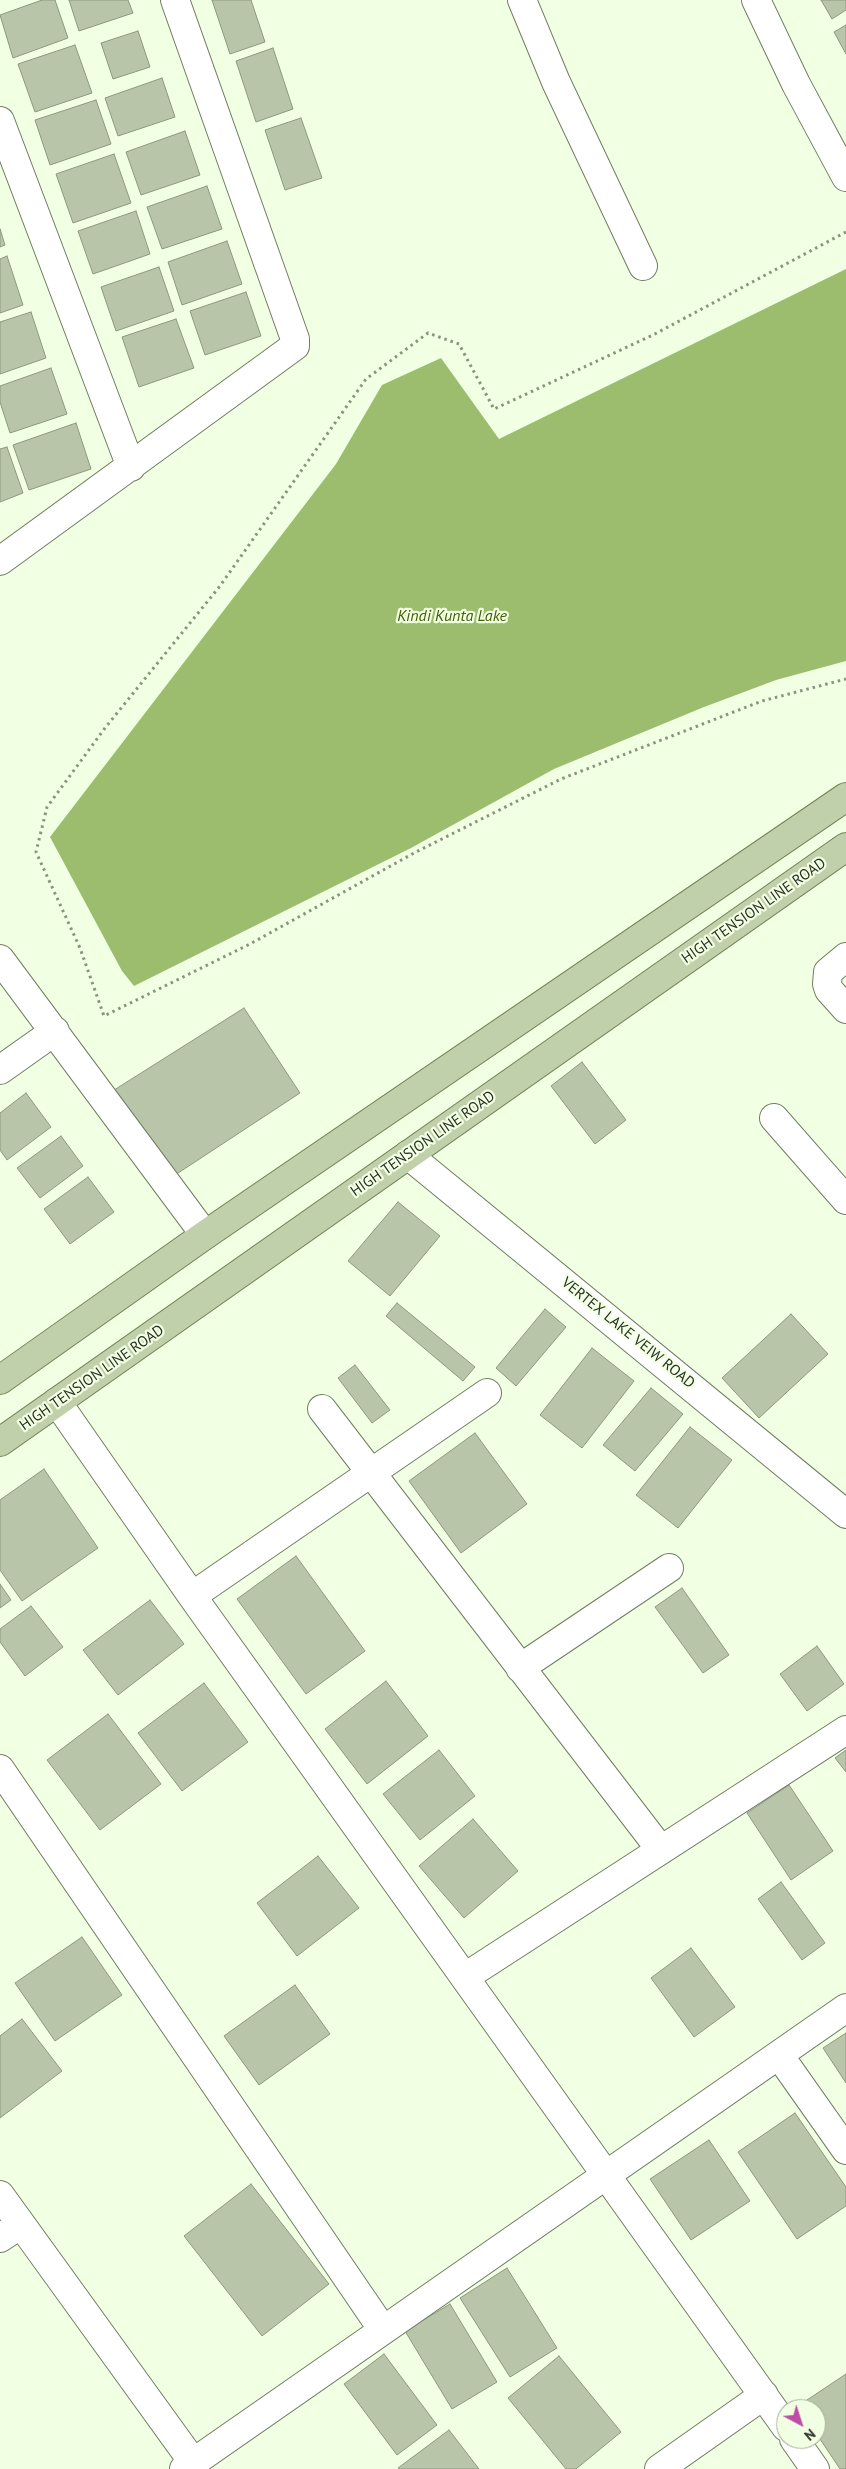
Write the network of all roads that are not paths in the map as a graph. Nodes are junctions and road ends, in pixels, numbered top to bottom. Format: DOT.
graph roads {
  1 [pos="175,0"];
  2 [pos="522,0"];
  3 [pos="756,0"];
  4 [pos="0,121"];
  5 [pos="846,177"];
  6 [pos="643,266"];
  7 [pos="131,467"];
  8 [pos="0,561"];
  9 [pos="846,797"];
  10 [pos="846,847"];
  11 [pos="846,957"];
  12 [pos="0,959"];
  13 [pos="846,1009"];
  14 [pos="55,1031"];
  15 [pos="0,1070"];
  16 [pos="774,1118"];
  17 [pos="408,1155"];
  18 [pos="846,1200"];
  19 [pos="205,1235"];
  20 [pos="0,1380"];
  21 [pos="487,1393"];
  22 [pos="58,1402"];
  23 [pos="322,1409"];
  24 [pos="0,1442"];
  25 [pos="371,1472"];
  26 [pos="846,1514"];
  27 [pos="668,1568"];
  28 [pos="192,1596"];
  29 [pos="520,1668"];
  30 [pos="846,1730"];
  31 [pos="0,1769"];
  32 [pos="661,1850"];
  33 [pos="465,1977"];
  34 [pos="846,2008"];
  35 [pos="779,2055"];
  36 [pos="846,2150"];
  37 [pos="606,2175"];
  38 [pos="0,2195"];
  39 [pos="10,2231"];
  40 [pos="383,2330"];
  41 [pos="764,2395"];
  42 [pos="776,2412"];
  43 [pos="801,2449"];
  44 [pos="188,2466"];
  45 [pos="659,2469"];
  46 [pos="815,2469"];
  1 -- 7 [label="street"];
  2 -- 6 [label="street"];
  3 -- 5 [label="street"];
  4 -- 7 [label="street"];
  7 -- 8 [label="street"];
  9 -- 19 [label="main road"];
  10 -- 17 [label="main road, HIGH TENSION LINE ROAD"];
  11 -- 13 [label="street"];
  12 -- 14 [label="street"];
  14 -- 15 [label="street"];
  14 -- 19 [label="street"];
  16 -- 18 [label="street"];
  17 -- 22 [label="main road, HIGH TENSION LINE ROAD"];
  17 -- 26 [label="street, VERTEX LAKE VEIW ROAD"];
  19 -- 20 [label="main road"];
  21 -- 25 [label="street"];
  22 -- 24 [label="main road, HIGH TENSION LINE ROAD"];
  22 -- 28 [label="street"];
  23 -- 25 [label="street"];
  25 -- 28 [label="street"];
  25 -- 29 [label="street"];
  27 -- 29 [label="street"];
  28 -- 33 [label="street"];
  29 -- 32 [label="street"];
  30 -- 32 [label="street"];
  31 -- 40 [label="street"];
  32 -- 33 [label="street"];
  33 -- 37 [label="street"];
  34 -- 35 [label="street"];
  35 -- 36 [label="street"];
  35 -- 37 [label="street"];
  37 -- 40 [label="street"];
  37 -- 41 [label="street"];
  38 -- 39 [label="street"];
  39 -- 44 [label="street"];
  40 -- 44 [label="street"];
  41 -- 42 [label="street"];
  41 -- 45 [label="street"];
  43 -- 46 [label="street"];
}
